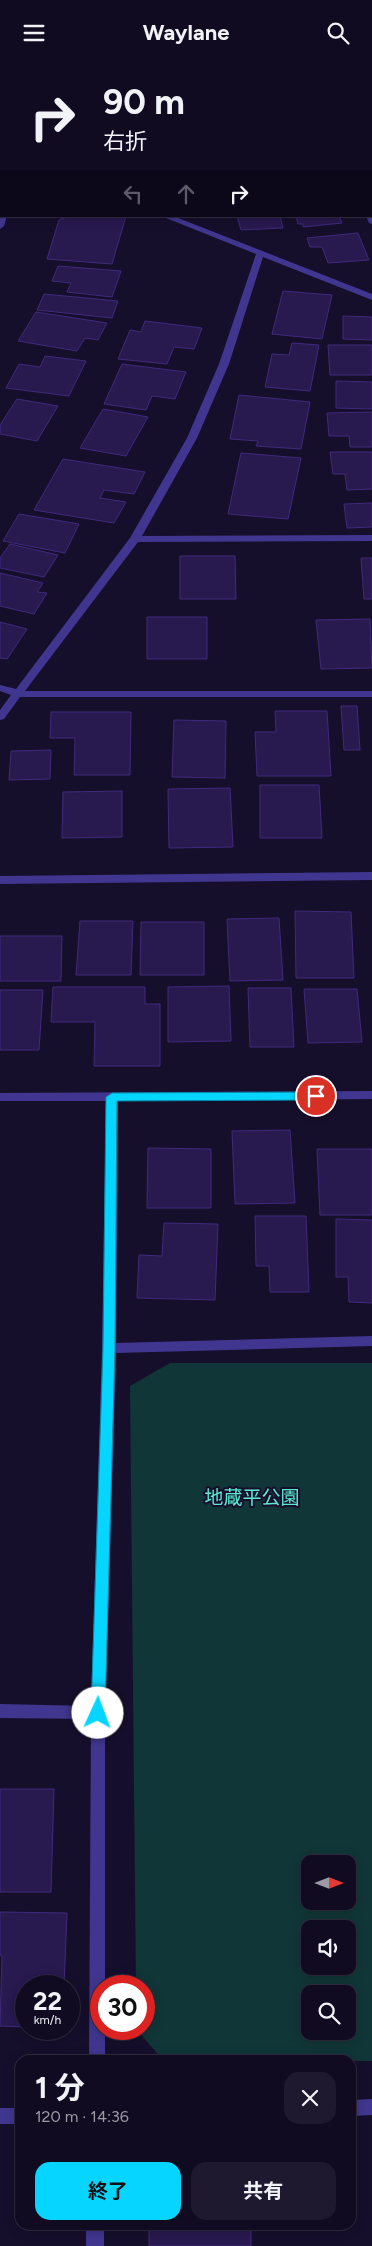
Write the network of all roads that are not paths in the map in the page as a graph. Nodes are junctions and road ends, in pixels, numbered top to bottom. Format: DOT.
graph roads {
  1 [pos="168,217"];
  2 [pos="260,254"];
  3 [pos="372,297"];
  4 [pos="372,538"];
  5 [pos="135,539"];
  6 [pos="0,688"];
  7 [pos="20,694"];
  8 [pos="372,694"];
  9 [pos="0,717"];
  10 [pos="372,876"];
  11 [pos="0,880"];
  12 [pos="372,1095"];
  13 [pos="0,1097"];
  14 [pos="112,1097"];
  15 [pos="372,1341"];
  16 [pos="109,1348"];
  17 [pos="0,1711"];
  18 [pos="98,1713"];
  19 [pos="97,2055"];
  20 [pos="372,2107"];
  21 [pos="356,2108"];
  22 [pos="0,2116"];
  23 [pos="15,2116"];
  24 [pos="95,2230"];
  25 [pos="95,2246"];
  1 -- 2 [label="street"];
  2 -- 3 [label="street"];
  2 -- 5 [label="street"];
  4 -- 5 [label="street"];
  5 -- 7 [label="street"];
  6 -- 7 [label="street"];
  7 -- 8 [label="street"];
  7 -- 9 [label="street"];
  10 -- 11 [label="street"];
  12 -- 14 [label="street"];
  13 -- 14 [label="street"];
  14 -- 16 [label="street"];
  15 -- 16 [label="street"];
  16 -- 18 [label="street"];
  17 -- 18 [label="street"];
  18 -- 19 [label="street"];
  20 -- 21 [label="street"];
  22 -- 23 [label="street"];
  24 -- 25 [label="street"];
}
